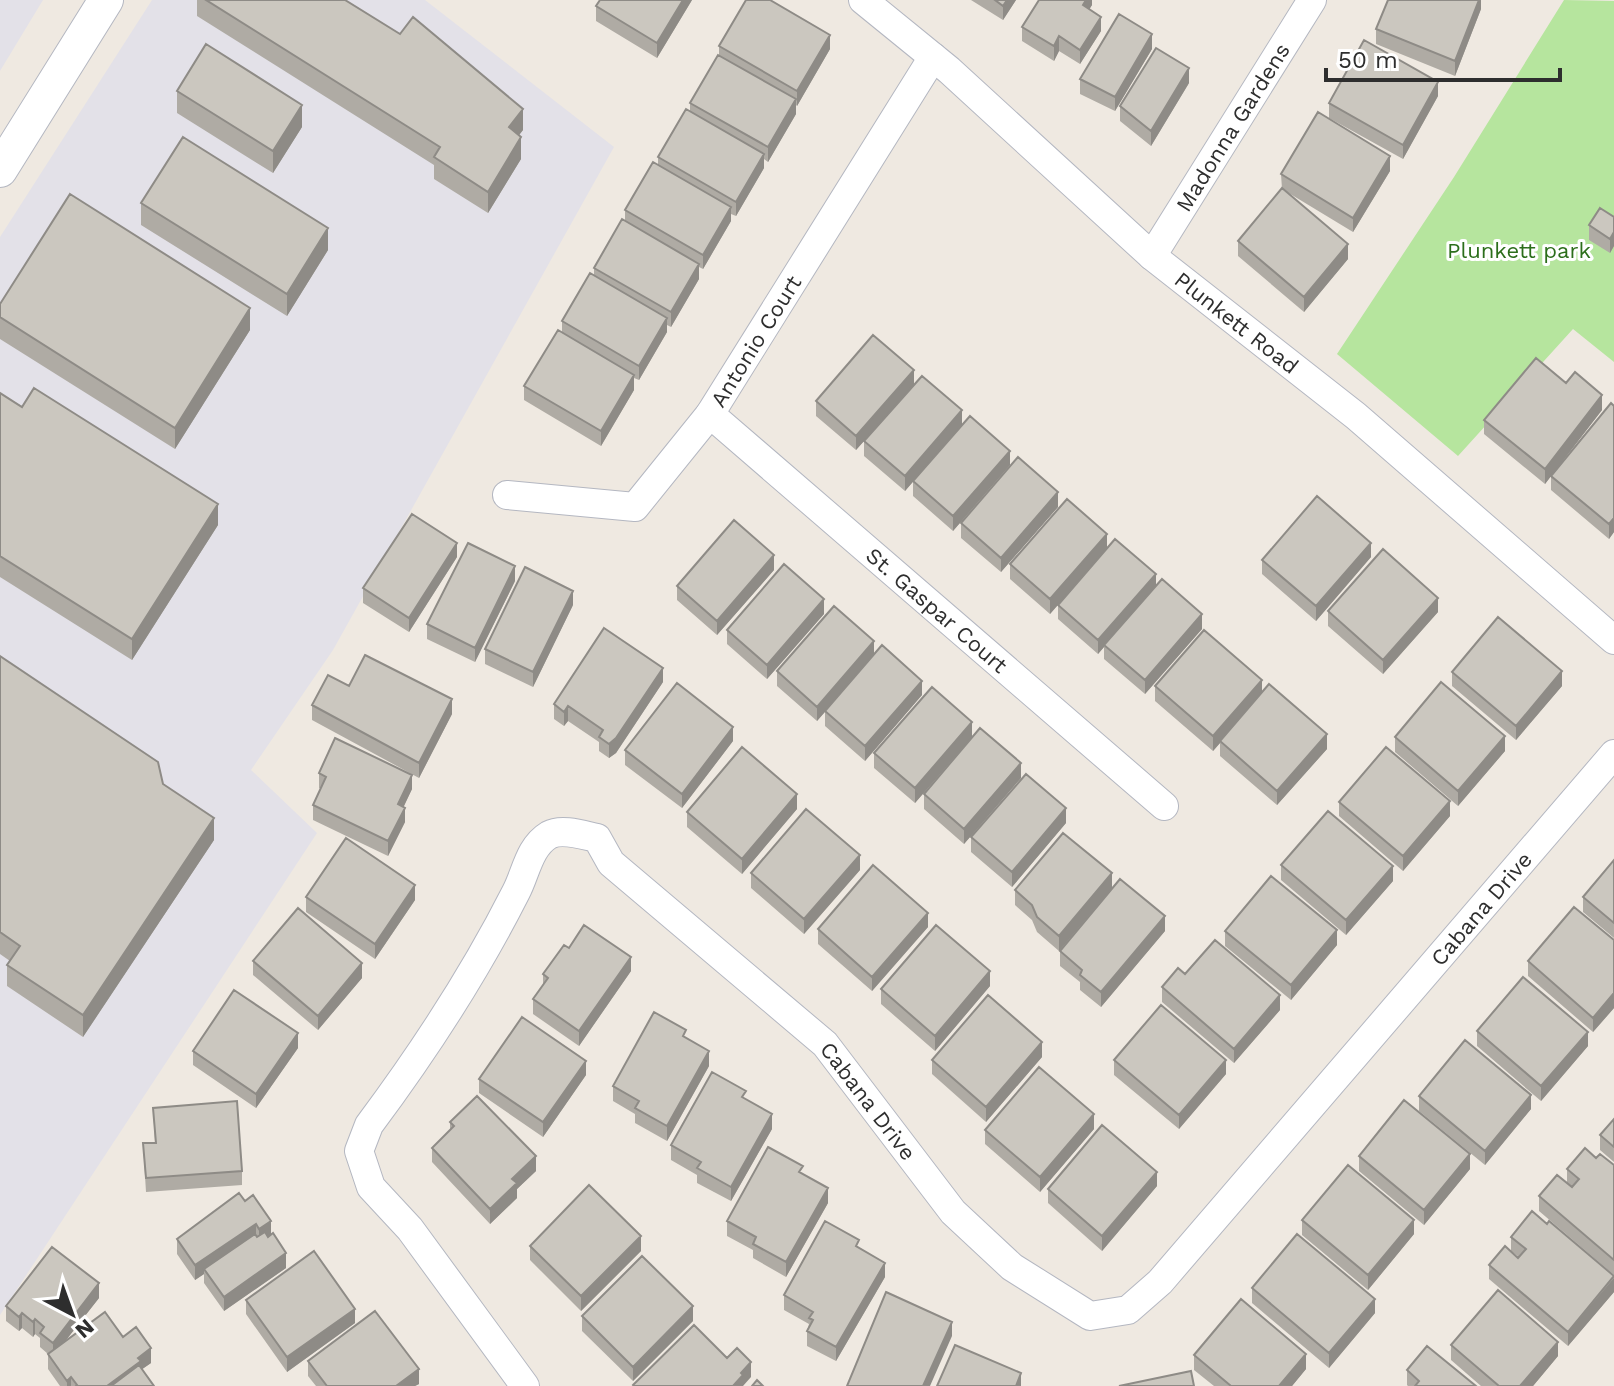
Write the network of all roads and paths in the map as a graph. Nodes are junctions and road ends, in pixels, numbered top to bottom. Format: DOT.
graph roads {
  1 [pos="106,0"];
  2 [pos="863,0"];
  3 [pos="1312,0"];
  4 [pos="933,57"];
  5 [pos="0,170"];
  6 [pos="1152,256"];
  7 [pos="710,414"];
  8 [pos="507,495"];
  9 [pos="1614,640"];
  10 [pos="1614,754"];
  11 [pos="1164,806"];
  12 [pos="525,1386"];
  1 -- 5 [label="street"];
  2 -- 4 [label="street, Plunkett Road"];
  3 -- 6 [label="street, Madonna Gardens"];
  4 -- 6 [label="street, Plunkett Road"];
  4 -- 7 [label="street, Antonio Court"];
  6 -- 9 [label="street, Plunkett Road"];
  7 -- 8 [label="street, Antonio Court"];
  7 -- 11 [label="street, St. Gaspar Court"];
  10 -- 12 [label="street, Cabana Drive"];
}
